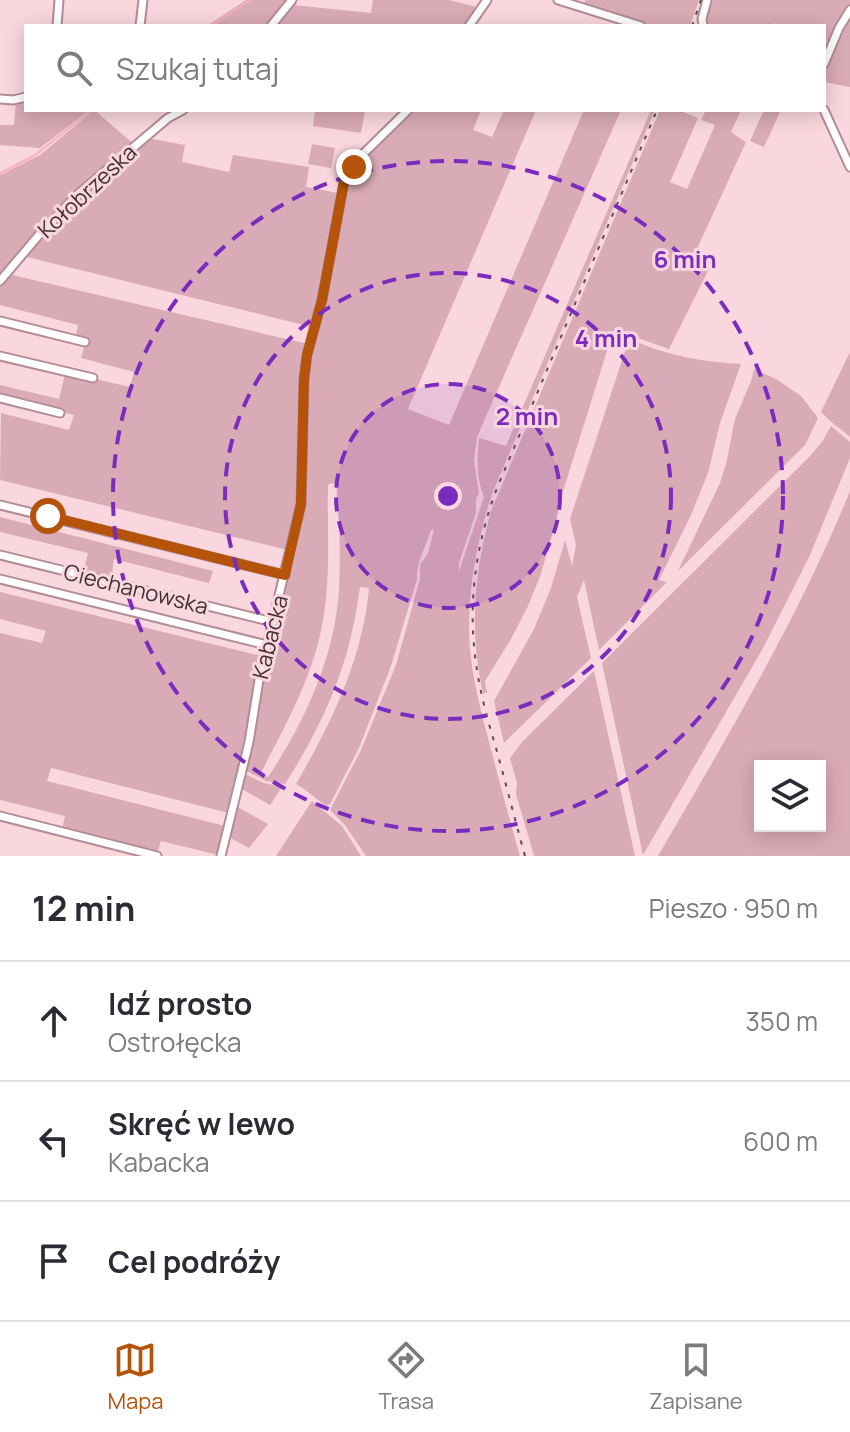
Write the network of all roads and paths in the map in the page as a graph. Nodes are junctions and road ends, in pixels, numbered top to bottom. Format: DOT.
graph roads {
  1 [pos="59,0"];
  2 [pos="143,0"];
  3 [pos="292,0"];
  4 [pos="487,0"];
  5 [pos="558,0"];
  6 [pos="707,0"];
  7 [pos="850,10"];
  8 [pos="57,24"];
  9 [pos="140,24"];
  10 [pos="273,24"];
  11 [pos="470,24"];
  12 [pos="635,24"];
  13 [pos="703,24"];
  14 [pos="826,59"];
  15 [pos="24,97"];
  16 [pos="0,99"];
  17 [pos="179,112"];
  18 [pos="406,112"];
  19 [pos="825,112"];
  20 [pos="850,167"];
  21 [pos="0,281"];
  22 [pos="0,321"];
  23 [pos="85,342"];
  24 [pos="0,356"];
  25 [pos="93,378"];
  26 [pos="0,398"];
  27 [pos="60,413"];
  28 [pos="0,505"];
  29 [pos="0,555"];
  30 [pos="285,575"];
  31 [pos="0,579"];
  32 [pos="273,622"];
  33 [pos="267,645"];
  34 [pos="0,816"];
  35 [pos="157,856"];
  36 [pos="221,856"];
  1 -- 8 [label="street"];
  2 -- 9 [label="street"];
  3 -- 10 [label="street"];
  4 -- 11 [label="street"];
  5 -- 12 [label="street"];
  6 -- 13 [label="street"];
  7 -- 14 [label="street"];
  15 -- 16 [label="street"];
  17 -- 21 [label="street, Kołobrzeska"];
  18 -- 30 [label="street, Kabacka"];
  19 -- 20 [label="street"];
  22 -- 23 [label="street"];
  24 -- 25 [label="street"];
  26 -- 27 [label="street"];
  28 -- 30 [label="street"];
  29 -- 32 [label="street, Ciechanowska"];
  30 -- 32 [label="street, Kabacka"];
  31 -- 33 [label="street"];
  32 -- 33 [label="street, Kabacka"];
  33 -- 36 [label="street, Kabacka"];
  34 -- 35 [label="street"];
}
